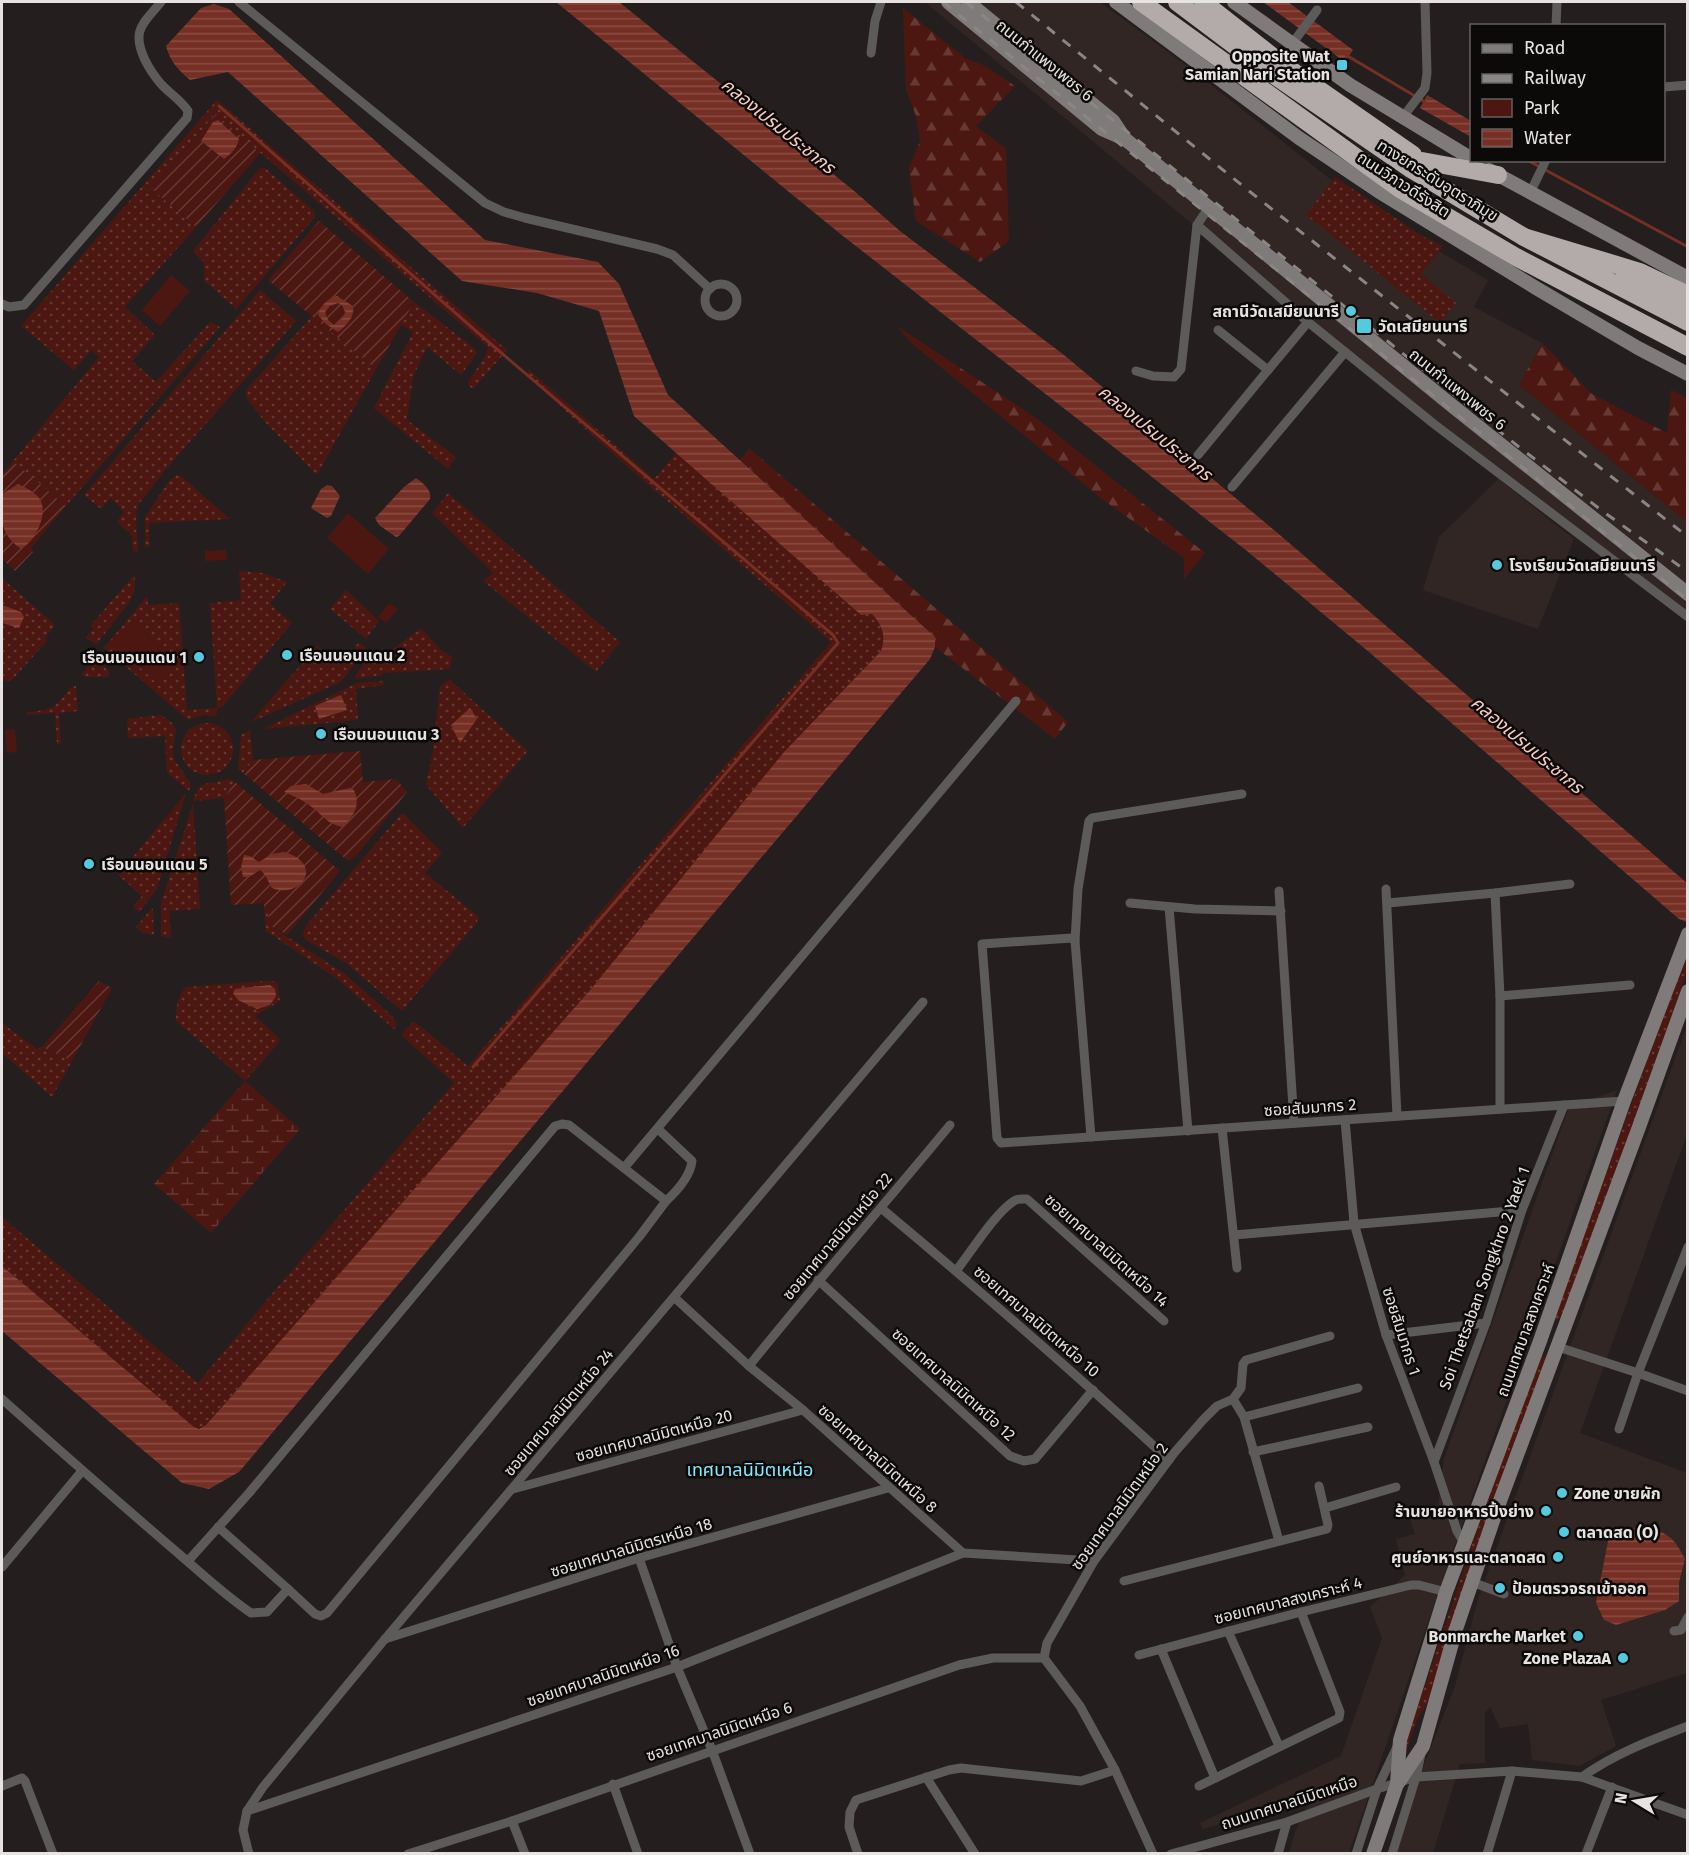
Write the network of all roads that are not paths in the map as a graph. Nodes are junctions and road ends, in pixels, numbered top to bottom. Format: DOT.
graph roads {
  1 [pos="161,2"];
  2 [pos="239,2"];
  3 [pos="881,2"];
  4 [pos="948,2"];
  5 [pos="968,2"];
  6 [pos="1116,2"];
  7 [pos="1141,2"];
  8 [pos="1157,2"];
  9 [pos="1177,2"];
  10 [pos="1203,2"];
  11 [pos="1234,2"];
  12 [pos="1425,2"];
  13 [pos="1557,2"];
  14 [pos="1315,12"];
  15 [pos="1556,24"];
  16 [pos="1295,40"];
  17 [pos="871,53"];
  18 [pos="1688,84"];
  19 [pos="1665,87"];
  20 [pos="1403,117"];
  21 [pos="1125,139"];
  22 [pos="1470,158"];
  23 [pos="1422,162"];
  24 [pos="1476,162"];
  25 [pos="1545,162"];
  26 [pos="1498,175"];
  27 [pos="1530,193"];
  28 [pos="1209,207"];
  29 [pos="1197,225"];
  30 [pos="1524,237"];
  31 [pos="1688,278"];
  32 [pos="710,289"];
  33 [pos="1688,295"];
  34 [pos="2,304"];
  35 [pos="1688,307"];
  36 [pos="1308,322"];
  37 [pos="1688,322"];
  38 [pos="1218,330"];
  39 [pos="1688,341"];
  40 [pos="1688,347"];
  41 [pos="1345,352"];
  42 [pos="1268,370"];
  43 [pos="1136,371"];
  44 [pos="1688,374"];
  45 [pos="1198,455"];
  46 [pos="1232,487"];
  47 [pos="1688,594"];
  48 [pos="1688,617"];
  49 [pos="1016,701"];
  50 [pos="1242,794"];
  51 [pos="1570,884"];
  52 [pos="1386,889"];
  53 [pos="1279,891"];
  54 [pos="1495,893"];
  55 [pos="1130,903"];
  56 [pos="1388,903"];
  57 [pos="1169,907"];
  58 [pos="1281,911"];
  59 [pos="1688,934"];
  60 [pos="1075,941"];
  61 [pos="1630,985"];
  62 [pos="1688,991"];
  63 [pos="1500,996"];
  64 [pos="923,1002"];
  65 [pos="1624,1101"];
  66 [pos="1564,1105"];
  67 [pos="1500,1109"];
  68 [pos="1397,1116"];
  69 [pos="1345,1120"];
  70 [pos="1294,1124"];
  71 [pos="950,1125"];
  72 [pos="1222,1128"];
  73 [pos="658,1129"];
  74 [pos="1188,1131"];
  75 [pos="1091,1137"];
  76 [pos="624,1168"];
  77 [pos="666,1201"];
  78 [pos="881,1208"];
  79 [pos="1522,1210"];
  80 [pos="1354,1223"];
  81 [pos="1234,1235"];
  82 [pos="1688,1247"];
  83 [pos="1237,1268"];
  84 [pos="956,1271"];
  85 [pos="818,1280"];
  86 [pos="675,1298"];
  87 [pos="1164,1321"];
  88 [pos="1486,1323"];
  89 [pos="1386,1335"];
  90 [pos="1330,1336"];
  91 [pos="1540,1341"];
  92 [pos="1558,1347"];
  93 [pos="749,1366"];
  94 [pos="1638,1373"];
  95 [pos="1358,1388"];
  96 [pos="1093,1390"];
  97 [pos="1688,1391"];
  98 [pos="2,1399"];
  99 [pos="1233,1399"];
  100 [pos="802,1410"];
  101 [pos="1244,1418"];
  102 [pos="1368,1427"];
  103 [pos="1619,1429"];
  104 [pos="1253,1452"];
  105 [pos="1169,1460"];
  106 [pos="1434,1462"];
  107 [pos="82,1471"];
  108 [pos="1320,1486"];
  109 [pos="1396,1487"];
  110 [pos="888,1488"];
  111 [pos="513,1489"];
  112 [pos="1325,1508"];
  113 [pos="219,1527"];
  114 [pos="1279,1541"];
  115 [pos="1464,1543"];
  116 [pos="963,1553"];
  117 [pos="639,1558"];
  118 [pos="188,1561"];
  119 [pos="1094,1561"];
  120 [pos="2,1567"];
  121 [pos="1124,1581"];
  122 [pos="1472,1582"];
  123 [pos="288,1589"];
  124 [pos="1446,1592"];
  125 [pos="1504,1594"];
  126 [pos="1301,1612"];
  127 [pos="1688,1617"];
  128 [pos="1228,1631"];
  129 [pos="1674,1631"];
  130 [pos="385,1639"];
  131 [pos="1161,1649"];
  132 [pos="1139,1655"];
  133 [pos="1044,1658"];
  134 [pos="677,1667"];
  135 [pos="1688,1726"];
  136 [pos="1400,1740"];
  137 [pos="1279,1746"];
  138 [pos="1423,1746"];
  139 [pos="712,1750"];
  140 [pos="1115,1770"];
  141 [pos="1512,1770"];
  142 [pos="926,1777"];
  143 [pos="1416,1777"];
  144 [pos="1582,1777"];
  145 [pos="1215,1778"];
  146 [pos="612,1784"];
  147 [pos="1397,1784"];
  148 [pos="2,1786"];
  149 [pos="1199,1786"];
  150 [pos="1612,1787"];
  151 [pos="1377,1789"];
  152 [pos="247,1811"];
  153 [pos="1688,1815"];
  154 [pos="512,1821"];
  155 [pos="1287,1822"];
  156 [pos="53,1854"];
  157 [pos="249,1854"];
  158 [pos="408,1854"];
  159 [pos="525,1854"];
  160 [pos="638,1854"];
  161 [pos="750,1854"];
  162 [pos="858,1854"];
  163 [pos="975,1854"];
  164 [pos="1153,1854"];
  165 [pos="1171,1854"];
  166 [pos="1278,1854"];
  167 [pos="1356,1854"];
  168 [pos="1373,1854"];
  169 [pos="1392,1854"];
  170 [pos="1487,1854"];
  171 [pos="1586,1854"];
  1 -- 34 [label="street"];
  2 -- 32 [label="street"];
  3 -- 17 [label="street"];
  4 -- 21 [label="street, ถนนกำแพงเพชร 6"];
  5 -- 21 [label="street, ถนนกำแพงเพชร 6"];
  6 -- 44 [label="street, ถนนวิภาวดีรังสิต"];
  7 -- 40 [label="highway, ถนนวิภาวดีรังสิต"];
  8 -- 39 [label="highway, ทางยกระดับอุตราภิมุข"];
  9 -- 30 [label="highway, ทางยกระดับอุตราภิมุข"];
  10 -- 23 [label="highway, ถนนวิภาวดีรังสิต"];
  11 -- 16 [label="street"];
  12 -- 20 [label="street"];
  13 -- 15 [label="street"];
  14 -- 16 [label="street"];
  16 -- 20 [label="street"];
  18 -- 19 [label="street"];
  20 -- 22 [label="street"];
  21 -- 28 [label="street, ถนนกำแพงเพชร 6"];
  23 -- 26 [label="highway"];
  23 -- 35 [label="highway, ถนนวิภาวดีรังสิต"];
  24 -- 26 [label="street"];
  25 -- 27 [label="street"];
  26 -- 27 [label="street"];
  27 -- 31 [label="street"];
  28 -- 29 [label="street"];
  28 -- 47 [label="street, ถนนกำแพงเพชร 6"];
  29 -- 36 [label="street"];
  29 -- 43 [label="street"];
  30 -- 33 [label="highway, bridge"];
  30 -- 37 [label="highway, ทางยกระดับอุตราภิมุข, bridge"];
  36 -- 41 [label="street"];
  36 -- 42 [label="street"];
  38 -- 42 [label="street"];
  41 -- 46 [label="street"];
  41 -- 48 [label="street"];
  42 -- 45 [label="street"];
  49 -- 73 [label="street"];
  50 -- 60 [label="street"];
  51 -- 54 [label="street"];
  52 -- 56 [label="street"];
  53 -- 58 [label="street"];
  54 -- 56 [label="street"];
  54 -- 63 [label="street"];
  55 -- 57 [label="street"];
  56 -- 68 [label="street"];
  57 -- 58 [label="street"];
  57 -- 74 [label="street"];
  58 -- 70 [label="street"];
  59 -- 65 [label="street, ถนนเทศบาลสงเคราะห์"];
  60 -- 75 [label="street"];
  60 -- 75 [label="street, ซอยสัมมากร 2"];
  61 -- 63 [label="street"];
  62 -- 92 [label="street, ถนนเทศบาลสงเคราะห์"];
  63 -- 67 [label="street"];
  64 -- 86 [label="street, ซอยเทศบาลนิมิตเหนือ 24"];
  65 -- 66 [label="street, ซอยสัมมากร 2"];
  65 -- 91 [label="street, ถนนเทศบาลสงเคราะห์"];
  66 -- 67 [label="street, ซอยสัมมากร 2"];
  66 -- 79 [label="street, Soi Thetsaban Songkhro 2 Yaek 1"];
  67 -- 68 [label="street, ซอยสัมมากร 2"];
  68 -- 69 [label="street, ซอยสัมมากร 2"];
  69 -- 70 [label="street, ซอยสัมมากร 2"];
  69 -- 80 [label="street, ซอยสัมมากร 1"];
  70 -- 72 [label="street, ซอยสัมมากร 2"];
  71 -- 78 [label="street, ซอยเทศบาลนิมิตเหนือ 22"];
  72 -- 74 [label="street, ซอยสัมมากร 2"];
  72 -- 81 [label="street"];
  73 -- 76 [label="street"];
  73 -- 77 [label="street"];
  74 -- 75 [label="street, ซอยสัมมากร 2"];
  76 -- 77 [label="street"];
  76 -- 113 [label="street"];
  77 -- 123 [label="street"];
  78 -- 84 [label="street, ซอยเทศบาลนิมิตเหนือ 10"];
  78 -- 85 [label="street, ซอยเทศบาลนิมิตเหนือ 22"];
  79 -- 80 [label="street"];
  79 -- 88 [label="street, Soi Thetsaban Songkhro 2 Yaek 1"];
  80 -- 81 [label="street"];
  80 -- 89 [label="street, ซอยสัมมากร 1"];
  81 -- 83 [label="street"];
  82 -- 94 [label="street"];
  84 -- 87 [label="street, ซอยเทศบาลนิมิตเหนือ 14"];
  84 -- 96 [label="street, ซอยเทศบาลนิมิตเหนือ 10"];
  85 -- 93 [label="street, ซอยเทศบาลนิมิตเหนือ 22"];
  85 -- 96 [label="street, ซอยเทศบาลนิมิตเหนือ 12"];
  86 -- 93 [label="street, ซอยเทศบาลนิมิตเหนือ 8"];
  86 -- 111 [label="street, ซอยเทศบาลนิมิตเหนือ 24"];
  88 -- 89 [label="street"];
  88 -- 106 [label="street, Soi Thetsaban Songkhro 2 Yaek 1"];
  89 -- 106 [label="street, ซอยสัมมากร 1"];
  90 -- 99 [label="street"];
  91 -- 92 [label="street"];
  91 -- 115 [label="street, ถนนเทศบาลสงเคราะห์"];
  92 -- 94 [label="street"];
  92 -- 122 [label="street, ถนนเทศบาลสงเคราะห์"];
  93 -- 100 [label="street, ซอยเทศบาลนิมิตเหนือ 8"];
  94 -- 97 [label="street"];
  94 -- 103 [label="street"];
  95 -- 101 [label="street"];
  96 -- 105 [label="street, ซอยเทศบาลนิมิตเหนือ 10"];
  98 -- 107 [label="street"];
  99 -- 101 [label="street"];
  99 -- 105 [label="street, ซอยเทศบาลนิมิตเหนือ 2"];
  100 -- 110 [label="street, ซอยเทศบาลนิมิตเหนือ 8"];
  100 -- 111 [label="street, ซอยเทศบาลนิมิตเหนือ 20"];
  101 -- 104 [label="street"];
  102 -- 104 [label="street"];
  104 -- 114 [label="street"];
  105 -- 119 [label="street, ซอยเทศบาลนิมิตเหนือ 2"];
  106 -- 115 [label="street, ซอยสัมมากร 1"];
  107 -- 118 [label="street"];
  107 -- 120 [label="street"];
  108 -- 112 [label="street"];
  109 -- 112 [label="street"];
  110 -- 116 [label="street, ซอยเทศบาลนิมิตเหนือ 8"];
  110 -- 117 [label="street, ซอยเทศบาลนิมิตรเหนือ 18"];
  111 -- 130 [label="street, ซอยเทศบาลนิมิตเหนือ 24"];
  112 -- 114 [label="street"];
  113 -- 118 [label="street"];
  113 -- 123 [label="street"];
  114 -- 121 [label="street"];
  115 -- 124 [label="street, ถนนเทศบาลสงเคราะห์"];
  116 -- 119 [label="street"];
  116 -- 134 [label="street, ซอยเทศบาลนิมิตเหนือ 16"];
  117 -- 130 [label="street, ซอยเทศบาลนิมิตรเหนือ 18"];
  117 -- 134 [label="street"];
  118 -- 123 [label="street"];
  119 -- 133 [label="street, ซอยเทศบาลนิมิตเหนือ 2"];
  122 -- 125 [label="street"];
  122 -- 138 [label="street, ถนนเทศบาลสงเคราะห์"];
  124 -- 126 [label="street, ซอยเทศบาลสงเคราะห์ 4"];
  124 -- 136 [label="street, ถนนเทศบาลสงเคราะห์"];
  126 -- 128 [label="street, ซอยเทศบาลสงเคราะห์ 4"];
  126 -- 137 [label="street"];
  127 -- 129 [label="street"];
  128 -- 131 [label="street, ซอยเทศบาลสงเคราะห์ 4"];
  128 -- 137 [label="street"];
  130 -- 152 [label="street, ซอยเทศบาลนิมิตเหนือ 24"];
  131 -- 132 [label="street, ซอยเทศบาลสงเคราะห์ 4"];
  131 -- 145 [label="street"];
  133 -- 139 [label="street, ซอยเทศบาลนิมิตเหนือ 6"];
  133 -- 140 [label="street"];
  134 -- 139 [label="street"];
  134 -- 152 [label="street, ซอยเทศบาลนิมิตเหนือ 16"];
  135 -- 144 [label="street"];
  136 -- 147 [label="street, ถนนเทศบาลสงเคราะห์"];
  136 -- 151 [label="street, ถนนเทศบาลสงเคราะห์"];
  137 -- 145 [label="street"];
  138 -- 143 [label="street, ถนนเทศบาลสงเคราะห์"];
  138 -- 147 [label="street, ถนนเทศบาลสงเคราะห์"];
  139 -- 146 [label="street, ซอยเทศบาลนิมิตเหนือ 6"];
  139 -- 161 [label="street"];
  140 -- 142 [label="street"];
  140 -- 164 [label="street"];
  141 -- 143 [label="street, ถนนเทศบาลนิมิตเหนือ"];
  141 -- 144 [label="street, ถนนเทศบาลนิมิตเหนือ"];
  141 -- 170 [label="street"];
  142 -- 162 [label="street"];
  142 -- 163 [label="street"];
  143 -- 147 [label="street, ถนนเทศบาลนิมิตเหนือ"];
  143 -- 169 [label="street, ถนนเทศบาลสงเคราะห์"];
  144 -- 150 [label="street, ถนนเทศบาลนิมิตเหนือ"];
  145 -- 149 [label="street"];
  146 -- 154 [label="street, ซอยเทศบาลนิมิตเหนือ 6"];
  146 -- 160 [label="street"];
  147 -- 151 [label="street, ถนนเทศบาลนิมิตเหนือ"];
  147 -- 168 [label="street, ถนนเทศบาลสงเคราะห์"];
  148 -- 156 [label="street"];
  150 -- 153 [label="street, ถนนเทศบาลนิมิตเหนือ"];
  150 -- 171 [label="street"];
  151 -- 155 [label="street, ถนนเทศบาลนิมิตเหนือ"];
  151 -- 167 [label="street, ถนนเทศบาลสงเคราะห์"];
  152 -- 157 [label="street, ซอยเทศบาลนิมิตเหนือ 24"];
  154 -- 158 [label="street, ซอยเทศบาลนิมิตเหนือ 6"];
  154 -- 159 [label="street"];
  155 -- 165 [label="street, ถนนเทศบาลนิมิตเหนือ"];
  155 -- 166 [label="street"];
}
